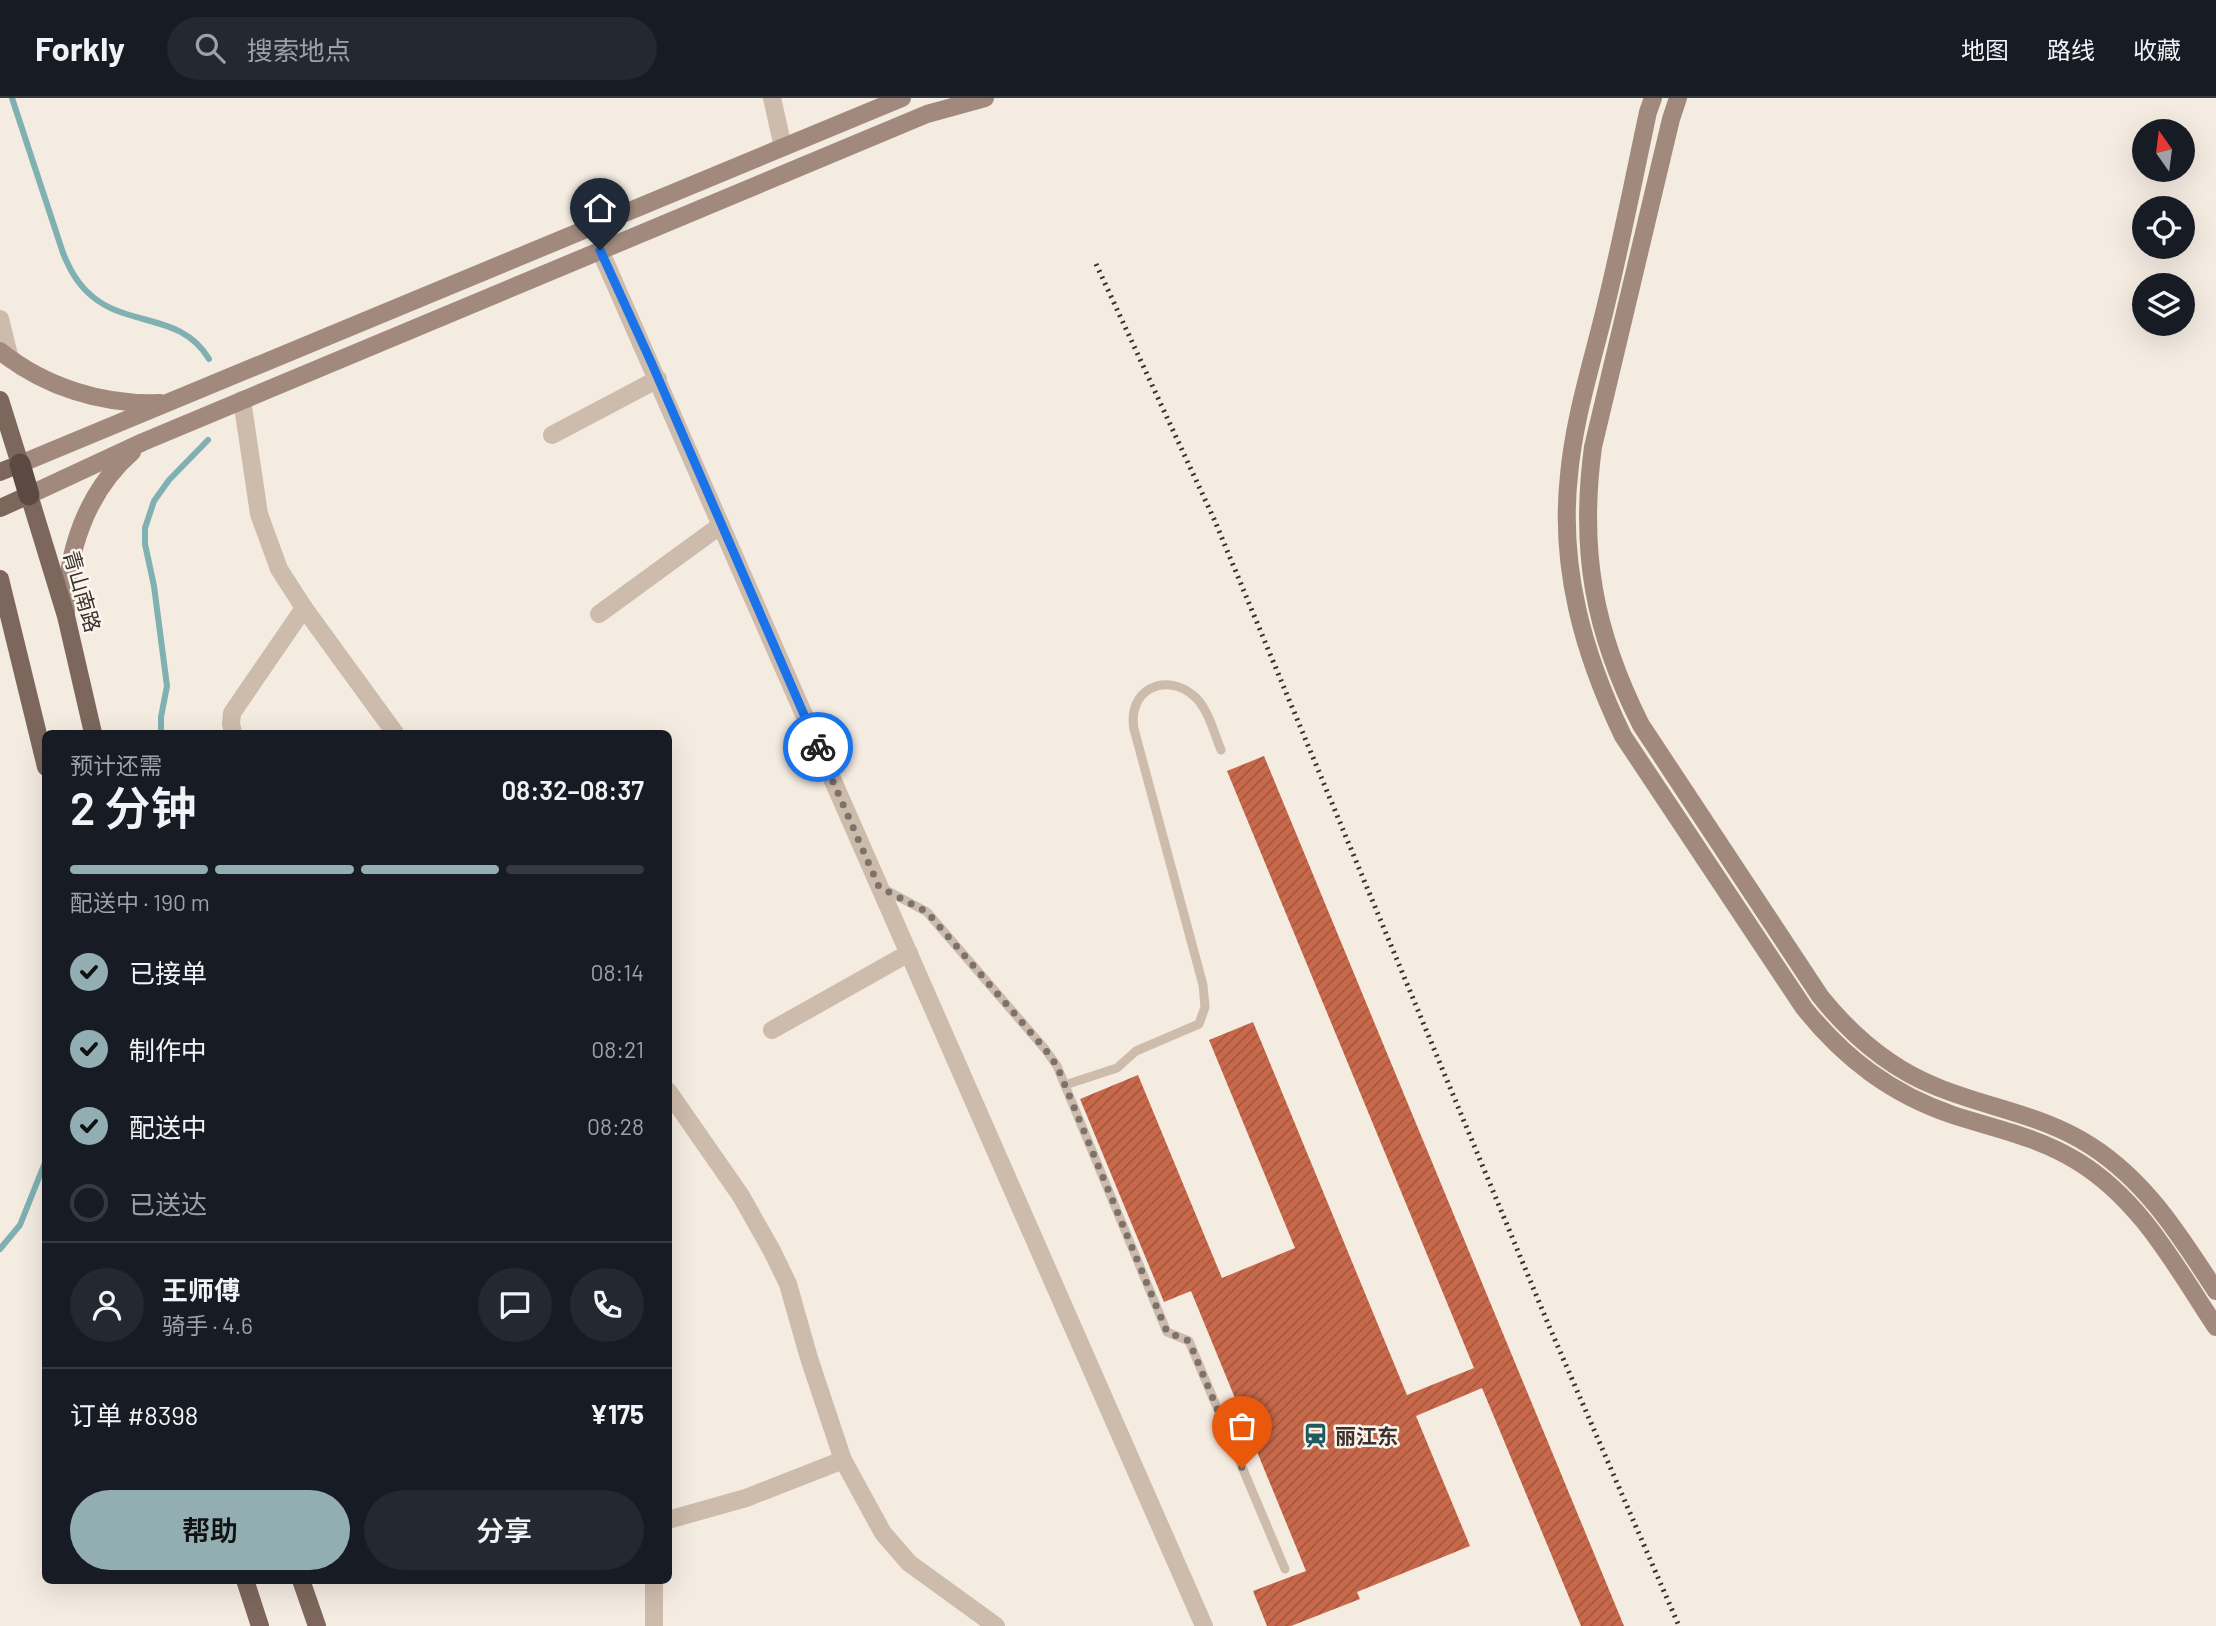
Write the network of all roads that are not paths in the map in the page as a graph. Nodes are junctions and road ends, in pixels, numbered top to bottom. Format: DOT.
graph roads {
  1 [pos="772,98"];
  2 [pos="902,98"];
  3 [pos="985,98"];
  4 [pos="1653,98"];
  5 [pos="1678,98"];
  6 [pos="783,147"];
  7 [pos="600,250"];
  8 [pos="0,318"];
  9 [pos="5,355"];
  10 [pos="658,379"];
  11 [pos="0,400"];
  12 [pos="242,400"];
  13 [pos="170,402"];
  14 [pos="552,435"];
  15 [pos="143,442"];
  16 [pos="10,468"];
  17 [pos="29,495"];
  18 [pos="0,508"];
  19 [pos="721,524"];
  20 [pos="0,579"];
  21 [pos="304,608"];
  22 [pos="599,614"];
  23 [pos="66,616"];
  24 [pos="0,620"];
  25 [pos="14,639"];
  26 [pos="92,730"];
  27 [pos="232,730"];
  28 [pos="393,730"];
  29 [pos="1221,750"];
  30 [pos="42,751"];
  31 [pos="879,887"];
  32 [pos="909,953"];
  33 [pos="772,1030"];
  34 [pos="1065,1085"];
  35 [pos="672,1096"];
  36 [pos="2216,1290"];
  37 [pos="2216,1327"];
  38 [pos="843,1460"];
  39 [pos="672,1519"];
  40 [pos="1285,1569"];
  41 [pos="246,1584"];
  42 [pos="302,1584"];
  43 [pos="654,1584"];
  44 [pos="260,1626"];
  45 [pos="317,1626"];
  46 [pos="654,1626"];
  47 [pos="996,1626"];
  48 [pos="1205,1626"];
  1 -- 6 [label="street"];
  2 -- 6 [label="street"];
  3 -- 7 [label="street"];
  4 -- 37 [label="street"];
  5 -- 36 [label="street"];
  6 -- 13 [label="street"];
  7 -- 10 [label="street"];
  7 -- 12 [label="street"];
  8 -- 9 [label="street"];
  9 -- 13 [label="street"];
  10 -- 14 [label="street"];
  10 -- 19 [label="street"];
  11 -- 16 [label="main road"];
  12 -- 15 [label="street"];
  12 -- 21 [label="street"];
  13 -- 16 [label="street"];
  15 -- 17 [label="street"];
  15 -- 23 [label="street"];
  16 -- 17 [label="highway, 青山南路"];
  17 -- 18 [label="main road"];
  17 -- 23 [label="main road, 青山南路"];
  19 -- 22 [label="street"];
  19 -- 31 [label="street"];
  20 -- 25 [label="main road"];
  21 -- 27 [label="street"];
  21 -- 28 [label="street"];
  23 -- 26 [label="main road, 青山南路"];
  24 -- 25 [label="main road"];
  25 -- 30 [label="main road"];
  29 -- 34 [label="lane"];
  31 -- 32 [label="street"];
  31 -- 34 [label="lane"];
  32 -- 33 [label="street"];
  32 -- 48 [label="street"];
  34 -- 40 [label="lane"];
  35 -- 38 [label="street"];
  38 -- 39 [label="street"];
  38 -- 47 [label="street"];
  41 -- 44 [label="main road"];
  42 -- 45 [label="main road"];
  43 -- 46 [label="street"];
}
